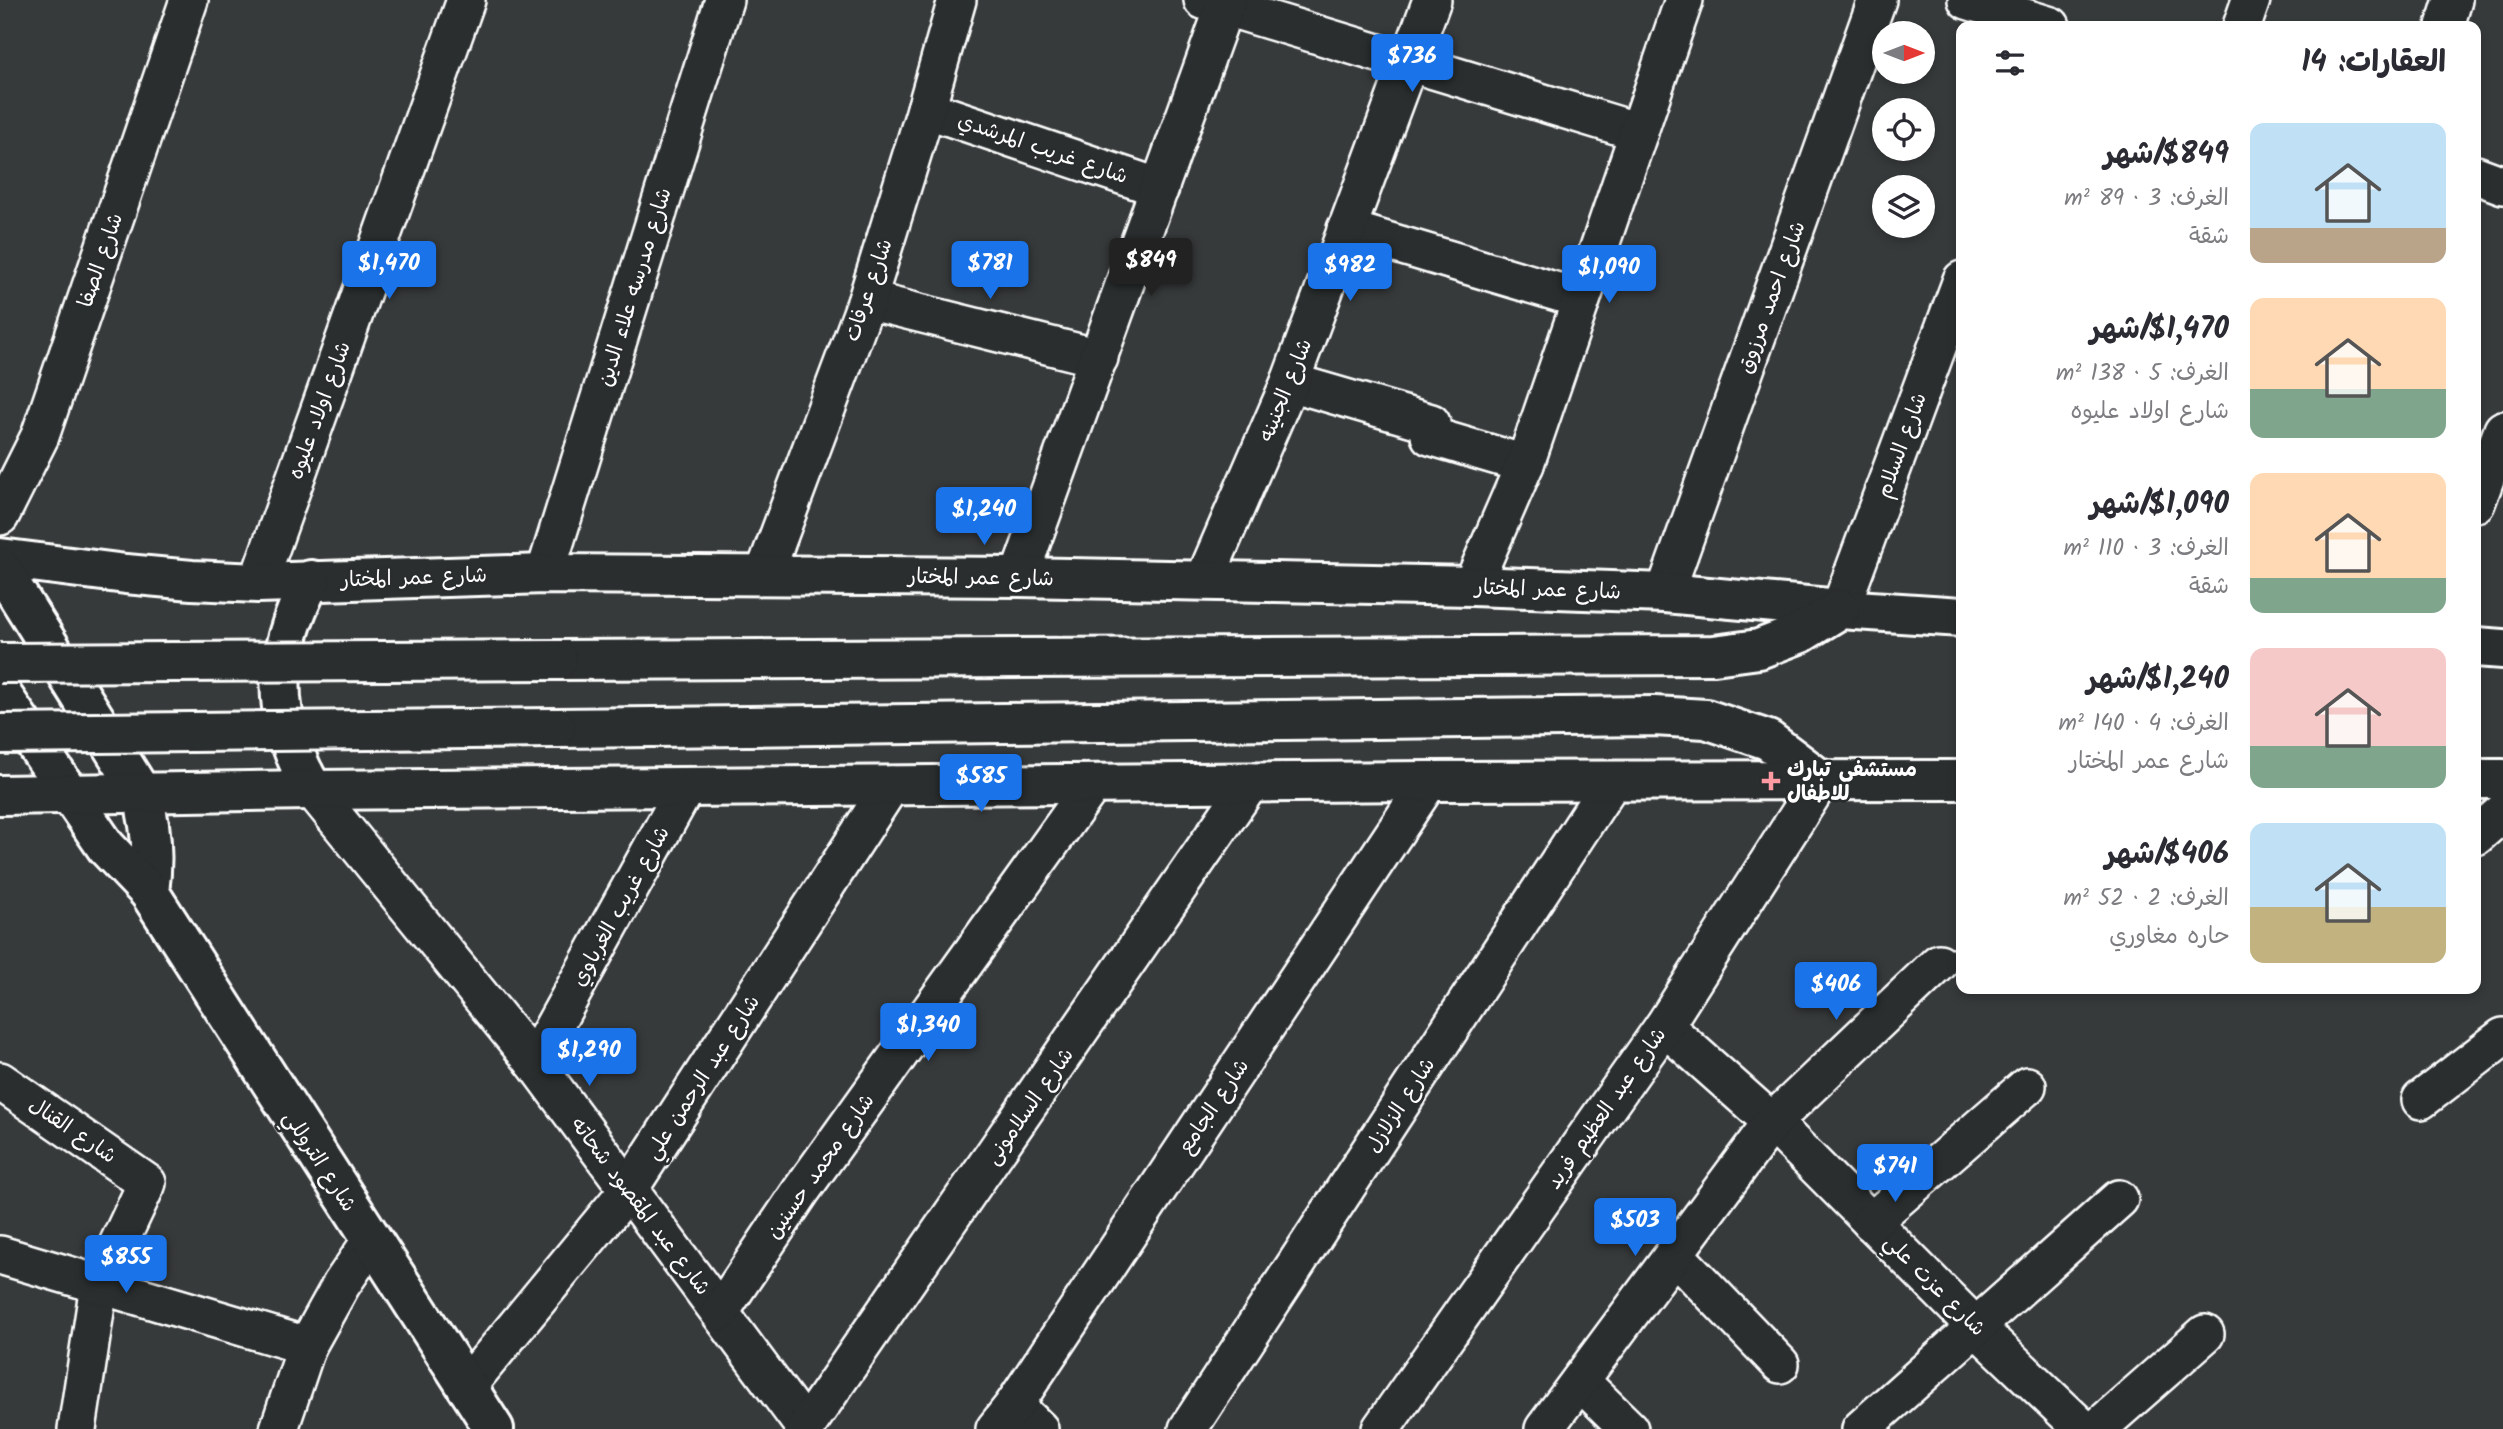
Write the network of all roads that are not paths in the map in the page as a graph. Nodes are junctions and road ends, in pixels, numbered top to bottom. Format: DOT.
graph roads {
  1 [pos="189,0"];
  2 [pos="466,0"];
  3 [pos="724,0"];
  4 [pos="957,0"];
  5 [pos="1432,0"];
  6 [pos="1684,0"];
  7 [pos="1877,0"];
  8 [pos="1967,0"];
  9 [pos="2065,0"];
  10 [pos="2250,0"];
  11 [pos="2453,0"];
  12 [pos="1218,2"];
  13 [pos="2036,21"];
  14 [pos="2055,21"];
  15 [pos="2244,21"];
  16 [pos="2447,21"];
  17 [pos="1408,62"];
  18 [pos="926,109"];
  19 [pos="1639,132"];
  20 [pos="2481,177"];
  21 [pos="2503,185"];
  22 [pos="1160,188"];
  23 [pos="1346,229"];
  24 [pos="1956,296"];
  25 [pos="1581,299"];
  26 [pos="867,300"];
  27 [pos="1098,358"];
  28 [pos="1290,382"];
  29 [pos="2503,430"];
  30 [pos="1525,464"];
  31 [pos="2481,489"];
  32 [pos="0,516"];
  33 [pos="0,558"];
  34 [pos="0,567"];
  35 [pos="545,574"];
  36 [pos="764,575"];
  37 [pos="1019,577"];
  38 [pos="311,580"];
  39 [pos="1204,581"];
  40 [pos="258,583"];
  41 [pos="1472,586"];
  42 [pos="1665,593"];
  43 [pos="1840,609"];
  44 [pos="1956,617"];
  45 [pos="2481,647"];
  46 [pos="2503,649"];
  47 [pos="0,663"];
  48 [pos="0,692"];
  49 [pos="0,734"];
  50 [pos="2481,779"];
  51 [pos="2503,779"];
  52 [pos="1821,780"];
  53 [pos="1956,780"];
  54 [pos="1429,781"];
  55 [pos="1612,781"];
  56 [pos="1251,782"];
  57 [pos="1093,784"];
  58 [pos="891,785"];
  59 [pos="686,787"];
  60 [pos="313,790"];
  61 [pos="68,793"];
  62 [pos="142,794"];
  63 [pos="0,795"];
  64 [pos="2503,812"];
  65 [pos="2481,832"];
  66 [pos="149,892"];
  67 [pos="1939,963"];
  68 [pos="1664,1026"];
  69 [pos="2503,1037"];
  70 [pos="534,1062"];
  71 [pos="0,1080"];
  72 [pos="2027,1086"];
  73 [pos="2421,1100"];
  74 [pos="1773,1122"];
  75 [pos="629,1189"];
  76 [pos="2119,1199"];
  77 [pos="1871,1222"];
  78 [pos="371,1241"];
  79 [pos="1674,1254"];
  80 [pos="0,1255"];
  81 [pos="99,1285"];
  82 [pos="720,1312"];
  83 [pos="1976,1326"];
  84 [pos="2205,1334"];
  85 [pos="306,1346"];
  86 [pos="1780,1364"];
  87 [pos="1580,1381"];
  88 [pos="476,1413"];
  89 [pos="1016,1421"];
  90 [pos="78,1429"];
  91 [pos="279,1429"];
  92 [pos="806,1429"];
  93 [pos="1188,1429"];
  94 [pos="1381,1429"];
  95 [pos="1544,1429"];
  96 [pos="1629,1429"];
  97 [pos="1861,1429"];
  98 [pos="2083,1429"];
  99 [pos="2096,1429"];
  1 -- 32 [label="street, شارع الصفا"];
  2 -- 40 [label="street, شارع اولاد عليوه"];
  3 -- 35 [label="street, شارع مدرسه علاء الدين"];
  4 -- 18 [label="street, شارع عرفات"];
  5 -- 17 [label="street, شارع الجنينه"];
  6 -- 19 [label="street"];
  7 -- 42 [label="street, شارع احمد مرزوق"];
  8 -- 13 [label="street"];
  9 -- 14 [label="street"];
  10 -- 15 [label="street"];
  11 -- 16 [label="street"];
  12 -- 17 [label="street"];
  12 -- 22 [label="street"];
  17 -- 19 [label="street"];
  17 -- 23 [label="street, شارع الجنينه"];
  18 -- 22 [label="street, شارع غريب المرشدي"];
  18 -- 26 [label="street, شارع عرفات"];
  19 -- 25 [label="street"];
  20 -- 21 [label="street"];
  22 -- 27 [label="street"];
  23 -- 25 [label="street"];
  23 -- 28 [label="street, شارع الجنينه"];
  24 -- 43 [label="street, شارع السلام"];
  25 -- 30 [label="street"];
  26 -- 27 [label="street"];
  26 -- 36 [label="street, شارع عرفات"];
  27 -- 37 [label="street"];
  28 -- 30 [label="street"];
  28 -- 39 [label="street, شارع الجنينه"];
  29 -- 31 [label="street"];
  30 -- 41 [label="street"];
  33 -- 40 [label="main road, شارع عمر المختار"];
  34 -- 62 [label="main road"];
  35 -- 36 [label="main road, شارع عمر المختار"];
  35 -- 38 [label="main road, شارع عمر المختار"];
  36 -- 37 [label="main road, شارع عمر المختار"];
  37 -- 39 [label="main road, شارع عمر المختار"];
  38 -- 40 [label="main road, شارع عمر المختار"];
  38 -- 60 [label="main road"];
  39 -- 41 [label="main road, شارع عمر المختار"];
  41 -- 42 [label="main road, شارع عمر المختار"];
  42 -- 43 [label="main road, شارع عمر المختار"];
  43 -- 44 [label="main road, شارع عمر المختار"];
  43 -- 47 [label="main road, bridge"];
  45 -- 46 [label="main road"];
  48 -- 61 [label="main road, شارع التروللي"];
  49 -- 52 [label="main road, bridge"];
  50 -- 51 [label="main road"];
  52 -- 53 [label="main road"];
  52 -- 55 [label="main road"];
  52 -- 68 [label="street, شارع عبد العظيم فريد"];
  54 -- 55 [label="main road"];
  54 -- 56 [label="main road"];
  54 -- 89 [label="street, شارع الجامع"];
  55 -- 93 [label="street, شارع الزلازل"];
  56 -- 57 [label="main road"];
  56 -- 92 [label="street, شارع السلامونى"];
  57 -- 58 [label="main road"];
  57 -- 82 [label="street, شارع محمد حسنين"];
  58 -- 59 [label="main road"];
  58 -- 75 [label="street, شارع عبد الرحمن علي"];
  59 -- 60 [label="main road"];
  59 -- 70 [label="street, شارع غريب الغرباوي"];
  60 -- 62 [label="main road"];
  60 -- 70 [label="street, شارع عبد المقصود شحاته"];
  61 -- 62 [label="main road"];
  61 -- 63 [label="main road"];
  61 -- 66 [label="main road, شارع التروللي"];
  62 -- 66 [label="main road"];
  64 -- 65 [label="street"];
  66 -- 78 [label="main road, شارع التروللي"];
  67 -- 74 [label="street"];
  68 -- 74 [label="street, شارع عزت علي"];
  68 -- 94 [label="street, شارع عبد العظيم فريد"];
  69 -- 73 [label="street"];
  70 -- 75 [label="street, شارع عبد المقصود شحاته"];
  71 -- 81 [label="street, شارع القنال"];
  72 -- 77 [label="street"];
  74 -- 77 [label="street, شارع عزت علي"];
  74 -- 79 [label="street"];
  75 -- 82 [label="street, شارع عبد المقصود شحاته"];
  75 -- 88 [label="street, شارع عبد الرحمن علي"];
  76 -- 83 [label="street"];
  77 -- 83 [label="street, شارع عزت علي"];
  78 -- 85 [label="street"];
  78 -- 88 [label="main road, شارع التروللي"];
  79 -- 86 [label="street"];
  79 -- 87 [label="street"];
  80 -- 81 [label="street"];
  81 -- 85 [label="street"];
  81 -- 90 [label="street"];
  82 -- 92 [label="street, شارع عبد المقصود شحاته"];
  83 -- 97 [label="street"];
  83 -- 98 [label="street, شارع عزت علي"];
  84 -- 99 [label="street"];
  85 -- 91 [label="street"];
  87 -- 95 [label="street"];
  87 -- 96 [label="street"];
}
